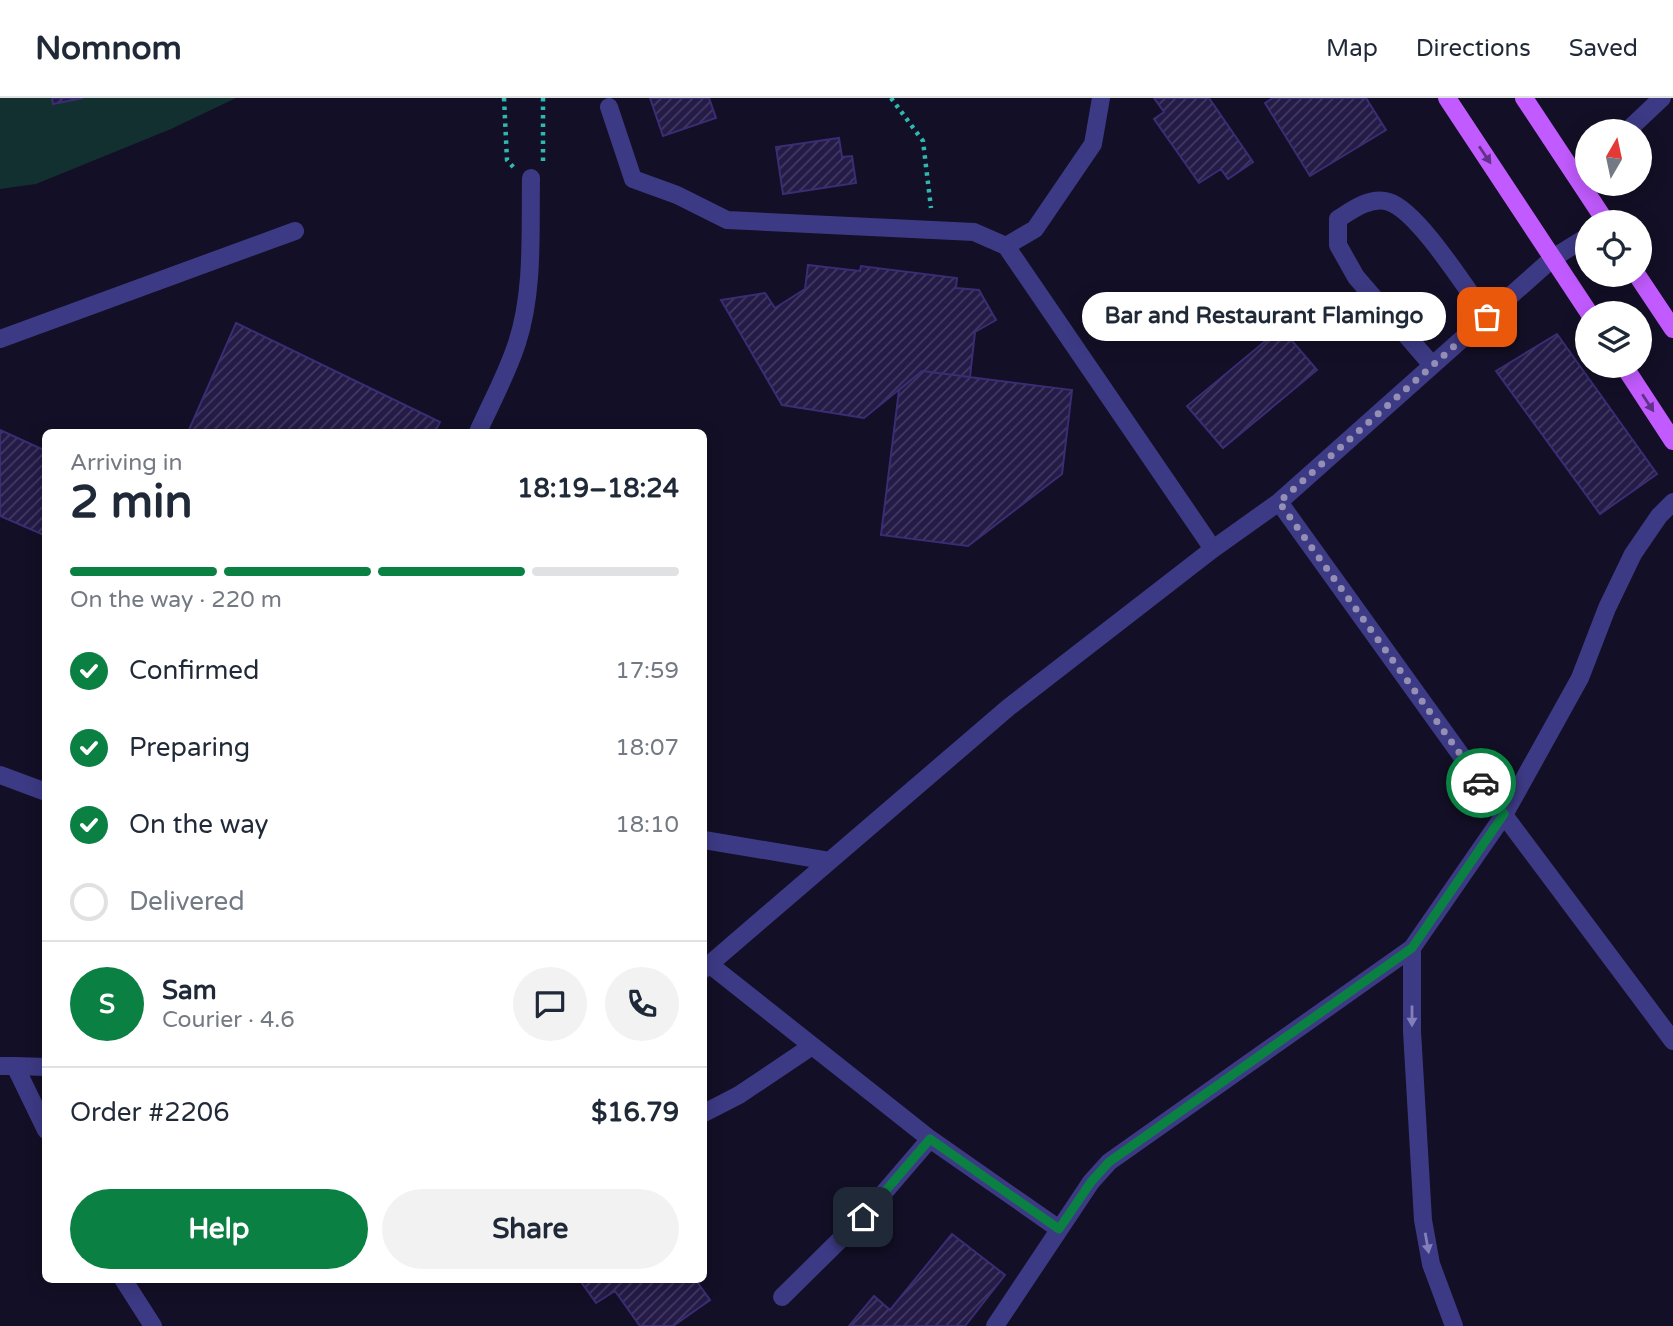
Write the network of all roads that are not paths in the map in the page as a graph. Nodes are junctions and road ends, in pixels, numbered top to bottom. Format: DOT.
graph roads {
  1 [pos="1101,98"];
  2 [pos="1447,98"];
  3 [pos="1524,98"];
  4 [pos="1661,98"];
  5 [pos="609,107"];
  6 [pos="1639,119"];
  7 [pos="1575,163"];
  8 [pos="531,178"];
  9 [pos="295,231"];
  10 [pos="1575,244"];
  11 [pos="1006,246"];
  12 [pos="1553,258"];
  13 [pos="1645,287"];
  14 [pos="1581,301"];
  15 [pos="1487,317"];
  16 [pos="1673,330"];
  17 [pos="0,339"];
  18 [pos="1433,365"];
  19 [pos="1632,378"];
  20 [pos="479,429"];
  21 [pos="1673,441"];
  22 [pos="1279,502"];
  23 [pos="1673,502"];
  24 [pos="1213,549"];
  25 [pos="0,775"];
  26 [pos="42,791"];
  27 [pos="1504,814"];
  28 [pos="707,841"];
  29 [pos="829,861"];
  30 [pos="1412,948"];
  31 [pos="707,965"];
  32 [pos="707,967"];
  33 [pos="1673,1041"];
  34 [pos="812,1045"];
  35 [pos="8,1066"];
  36 [pos="42,1067"];
  37 [pos="707,1111"];
  38 [pos="42,1123"];
  39 [pos="930,1139"];
  40 [pos="1059,1229"];
  41 [pos="126,1283"];
  42 [pos="782,1297"];
  43 [pos="153,1326"];
  44 [pos="995,1326"];
  45 [pos="1454,1326"];
  1 -- 11 [label="street"];
  2 -- 12 [label="main road, one-way"];
  3 -- 7 [label="main road"];
  4 -- 6 [label="street"];
  5 -- 11 [label="street"];
  8 -- 20 [label="street"];
  9 -- 17 [label="street"];
  10 -- 12 [label="street"];
  11 -- 24 [label="street"];
  12 -- 14 [label="main road"];
  12 -- 15 [label="street"];
  13 -- 16 [label="main road"];
  15 -- 18 [label="street"];
  15 -- 18 [label="street"];
  18 -- 22 [label="street"];
  19 -- 21 [label="main road, one-way"];
  22 -- 24 [label="street"];
  22 -- 27 [label="street"];
  23 -- 27 [label="street"];
  24 -- 29 [label="street"];
  25 -- 26 [label="street"];
  27 -- 30 [label="street"];
  27 -- 33 [label="street"];
  28 -- 29 [label="street"];
  29 -- 31 [label="street"];
  30 -- 40 [label="street"];
  30 -- 45 [label="street, one-way"];
  32 -- 34 [label="street"];
  34 -- 37 [label="street"];
  34 -- 39 [label="street"];
  35 -- 36 [label="street"];
  35 -- 38 [label="street"];
  39 -- 40 [label="street"];
  39 -- 42 [label="street"];
  40 -- 44 [label="street"];
  41 -- 43 [label="street"];
}
